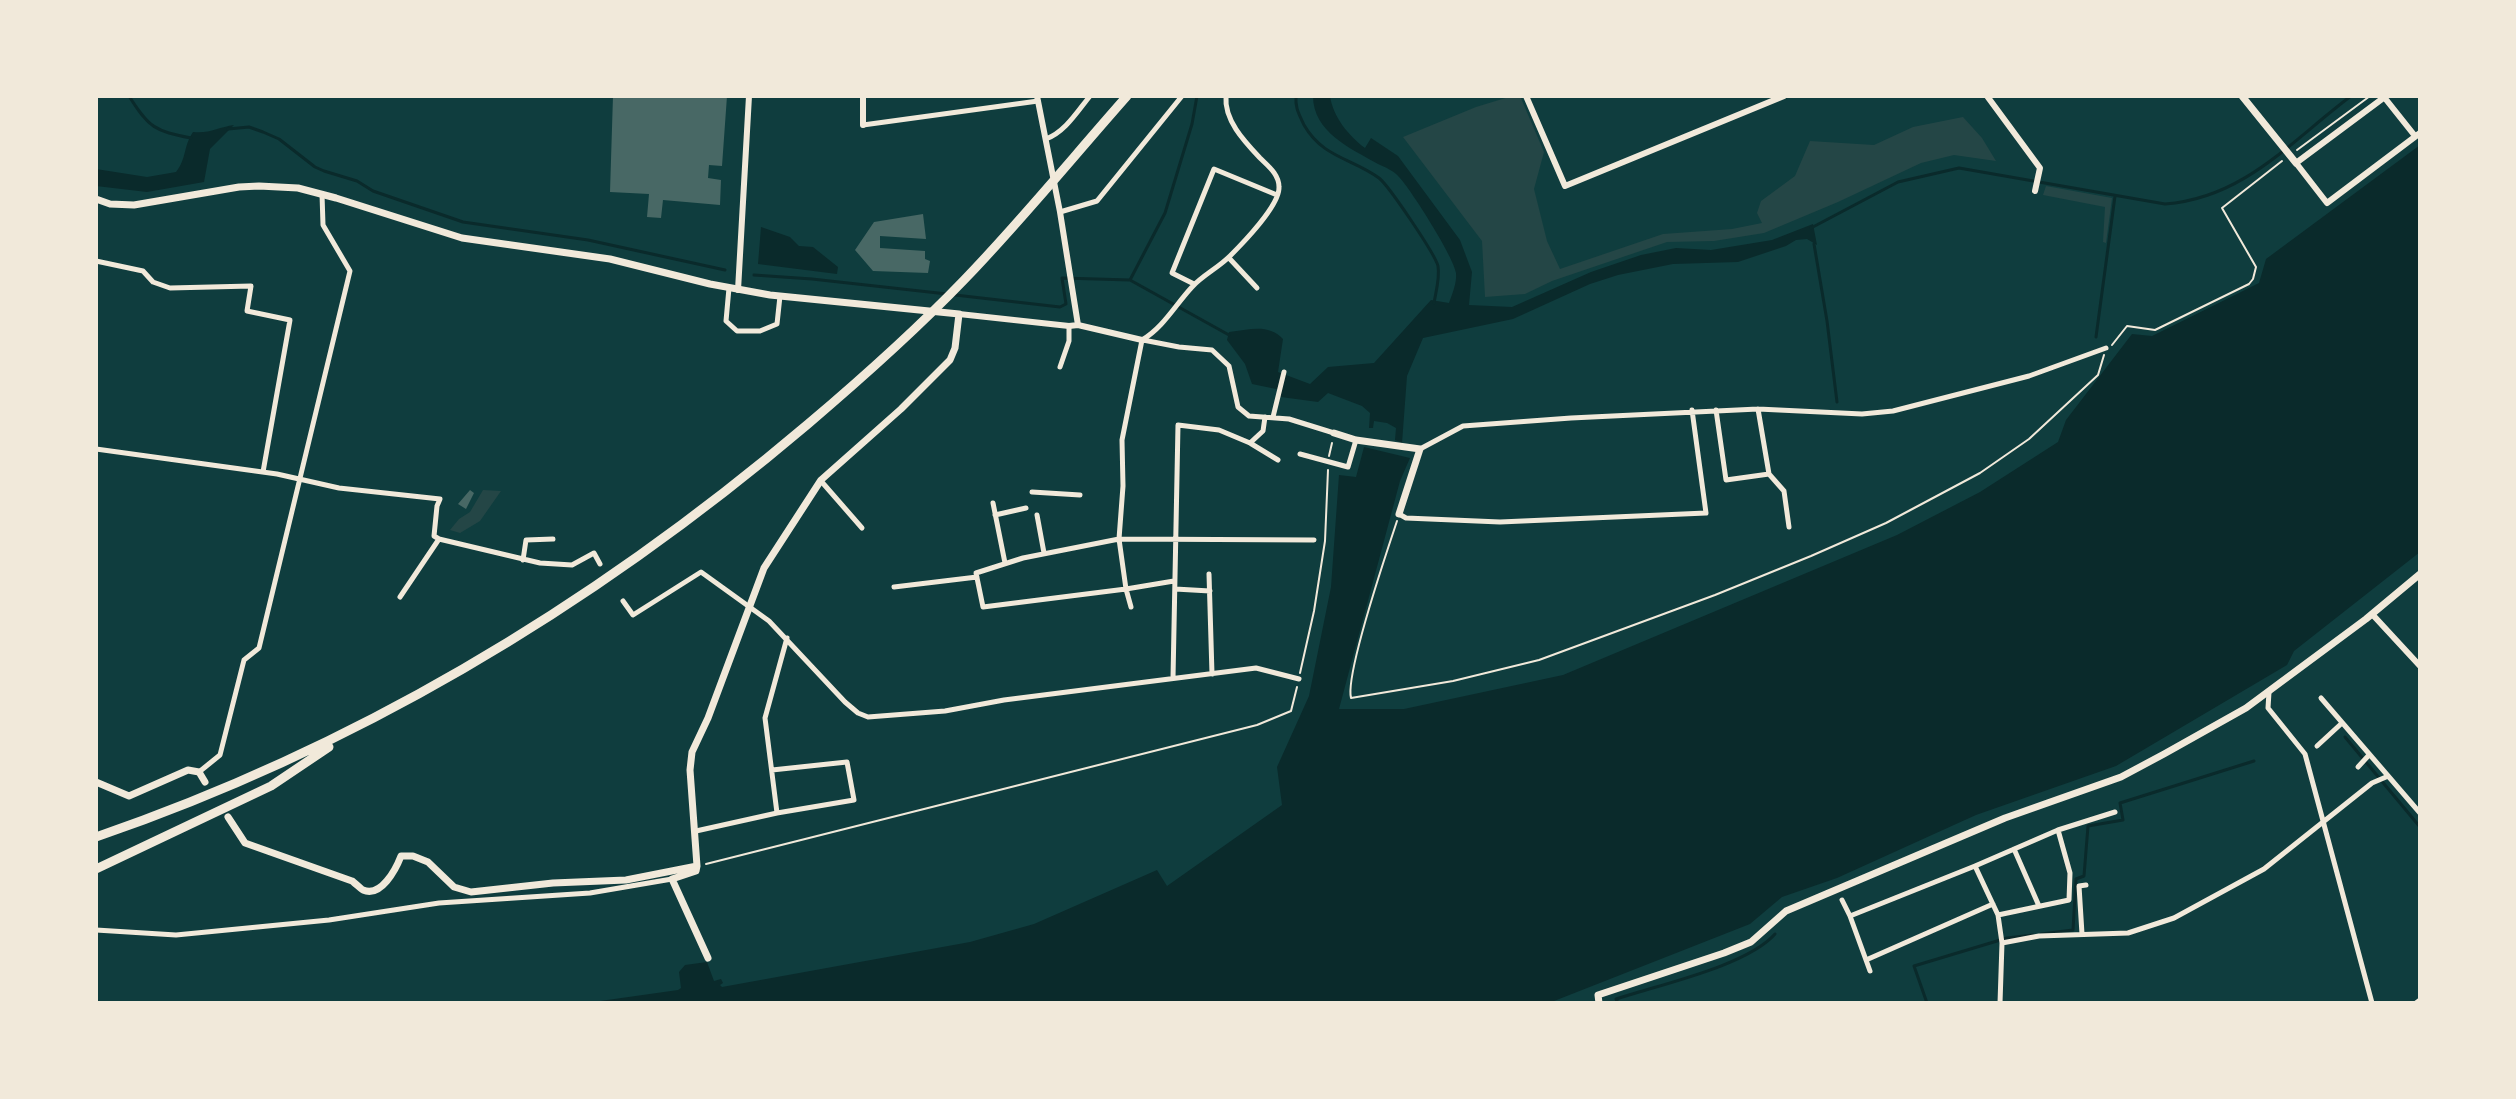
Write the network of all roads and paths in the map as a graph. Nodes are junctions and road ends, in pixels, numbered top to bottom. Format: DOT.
graph roads {
  1 [pos="749,96"];
  2 [pos="863,96"];
  3 [pos="1090,96"];
  4 [pos="1120,96"];
  5 [pos="1127,96"];
  6 [pos="1182,96"];
  7 [pos="1226,96"];
  8 [pos="1526,96"];
  9 [pos="1784,96"];
  10 [pos="1987,96"];
  11 [pos="2242,96"];
  12 [pos="2385,96"];
  13 [pos="1038,99"];
  14 [pos="863,125"];
  15 [pos="2418,134"];
  16 [pos="1046,139"];
  17 [pos="1074,156"];
  18 [pos="2296,163"];
  19 [pos="2035,191"];
  20 [pos="322,194"];
  21 [pos="1277,195"];
  22 [pos="96,200"];
  23 [pos="2222,208"];
  24 [pos="1060,212"];
  25 [pos="1229,258"];
  26 [pos="96,261"];
  27 [pos="1194,284"];
  28 [pos="1257,288"];
  29 [pos="734,289"];
  30 [pos="780,296"];
  31 [pos="959,314"];
  32 [pos="1078,325"];
  33 [pos="1069,326"];
  34 [pos="1142,340"];
  35 [pos="2106,348"];
  36 [pos="1060,367"];
  37 [pos="1284,372"];
  38 [pos="1758,409"];
  39 [pos="1692,410"];
  40 [pos="1716,410"];
  41 [pos="1265,417"];
  42 [pos="1273,417"];
  43 [pos="1334,433"];
  44 [pos="1356,440"];
  45 [pos="1250,443"];
  46 [pos="96,449"];
  47 [pos="1420,449"];
  48 [pos="1300,454"];
  49 [pos="1278,460"];
  50 [pos="1328,463"];
  51 [pos="263,472"];
  52 [pos="1769,474"];
  53 [pos="301,478"];
  54 [pos="821,480"];
  55 [pos="1032,492"];
  56 [pos="1080,495"];
  57 [pos="993,503"];
  58 [pos="1026,508"];
  59 [pos="1399,514"];
  60 [pos="995,515"];
  61 [pos="1037,515"];
  62 [pos="1789,527"];
  63 [pos="862,528"];
  64 [pos="439,539"];
  65 [pos="553,539"];
  66 [pos="1119,539"];
  67 [pos="1175,540"];
  68 [pos="1314,540"];
  69 [pos="1044,554"];
  70 [pos="523,560"];
  71 [pos="1005,563"];
  72 [pos="600,564"];
  73 [pos="1209,574"];
  74 [pos="2420,574"];
  75 [pos="977,577"];
  76 [pos="1175,581"];
  77 [pos="894,587"];
  78 [pos="1126,589"];
  79 [pos="1174,589"];
  80 [pos="1210,591"];
  81 [pos="400,597"];
  82 [pos="623,601"];
  83 [pos="750,606"];
  84 [pos="1131,607"];
  85 [pos="2372,614"];
  86 [pos="787,638"];
  87 [pos="2420,666"];
  88 [pos="1212,674"];
  89 [pos="1173,678"];
  90 [pos="1299,679"];
  91 [pos="2270,691"];
  92 [pos="2321,698"];
  93 [pos="365,723"];
  94 [pos="2342,723"];
  95 [pos="2317,746"];
  96 [pos="2369,755"];
  97 [pos="2358,767"];
  98 [pos="772,770"];
  99 [pos="199,772"];
  100 [pos="2386,777"];
  101 [pos="96,782"];
  102 [pos="205,782"];
  103 [pos="2115,812"];
  104 [pos="777,813"];
  105 [pos="2420,813"];
  106 [pos="228,817"];
  107 [pos="2323,823"];
  108 [pos="2058,830"];
  109 [pos="696,831"];
  110 [pos="96,837"];
  111 [pos="2014,849"];
  112 [pos="697,866"];
  113 [pos="1975,866"];
  114 [pos="96,869"];
  115 [pos="672,879"];
  116 [pos="2086,885"];
  117 [pos="1842,900"];
  118 [pos="1993,904"];
  119 [pos="2039,906"];
  120 [pos="1998,915"];
  121 [pos="1850,916"];
  122 [pos="96,930"];
  123 [pos="2082,934"];
  124 [pos="2002,943"];
  125 [pos="708,958"];
  126 [pos="1866,960"];
  127 [pos="1870,971"];
  128 [pos="1599,1003"];
  129 [pos="2000,1003"];
  130 [pos="2372,1003"];
  1 -- 29 [label="street"];
  2 -- 14 [label="street"];
  3 -- 16 [label="street"];
  4 -- 17 [label="highway"];
  5 -- 17 [label="highway"];
  6 -- 24 [label="street"];
  7 -- 21 [label="street"];
  8 -- 9 [label="street"];
  10 -- 19 [label="street"];
  11 -- 18 [label="main road"];
  12 -- 15 [label="street"];
  12 -- 18 [label="street"];
  13 -- 14 [label="street"];
  13 -- 16 [label="street"];
  15 -- 18 [label="street"];
  16 -- 24 [label="street"];
  17 -- 93 [label="highway"];
  20 -- 22 [label="main road"];
  20 -- 29 [label="main road"];
  20 -- 53 [label="street"];
  21 -- 25 [label="street"];
  21 -- 27 [label="street"];
  23 -- 35 [label="path"];
  24 -- 32 [label="street"];
  25 -- 27 [label="street"];
  25 -- 28 [label="street"];
  26 -- 51 [label="street"];
  27 -- 34 [label="street"];
  29 -- 30 [label="main road"];
  29 -- 30 [label="street"];
  30 -- 31 [label="main road"];
  31 -- 33 [label="street"];
  31 -- 54 [label="main road"];
  32 -- 33 [label="street"];
  32 -- 34 [label="street"];
  33 -- 36 [label="street"];
  34 -- 41 [label="street"];
  34 -- 66 [label="street"];
  35 -- 38 [label="street"];
  35 -- 59 [label="path"];
  37 -- 42 [label="street"];
  38 -- 40 [label="street"];
  38 -- 52 [label="street"];
  39 -- 40 [label="street"];
  39 -- 47 [label="street"];
  39 -- 59 [label="street"];
  40 -- 52 [label="street"];
  41 -- 42 [label="street"];
  41 -- 45 [label="street"];
  42 -- 43 [label="street"];
  43 -- 44 [label="main road"];
  43 -- 50 [label="path"];
  44 -- 47 [label="main road"];
  44 -- 50 [label="street"];
  45 -- 49 [label="street"];
  45 -- 67 [label="street"];
  46 -- 51 [label="street"];
  47 -- 59 [label="main road"];
  48 -- 50 [label="street"];
  50 -- 90 [label="path"];
  51 -- 53 [label="street"];
  52 -- 62 [label="street"];
  53 -- 64 [label="street"];
  53 -- 99 [label="street"];
  54 -- 63 [label="street"];
  54 -- 83 [label="main road"];
  55 -- 56 [label="street"];
  57 -- 60 [label="street"];
  58 -- 60 [label="street"];
  60 -- 71 [label="street"];
  61 -- 69 [label="street"];
  64 -- 70 [label="street"];
  64 -- 81 [label="street"];
  65 -- 70 [label="street"];
  66 -- 67 [label="street"];
  66 -- 69 [label="street"];
  66 -- 78 [label="street"];
  67 -- 68 [label="street"];
  67 -- 76 [label="street"];
  69 -- 71 [label="street"];
  70 -- 72 [label="street"];
  71 -- 75 [label="street"];
  73 -- 80 [label="street"];
  74 -- 85 [label="main road"];
  75 -- 77 [label="street"];
  75 -- 78 [label="street"];
  76 -- 78 [label="street"];
  76 -- 79 [label="street"];
  78 -- 84 [label="street"];
  79 -- 80 [label="street"];
  79 -- 89 [label="street"];
  80 -- 88 [label="street"];
  82 -- 83 [label="street"];
  83 -- 86 [label="street"];
  83 -- 109 [label="main road"];
  85 -- 87 [label="street"];
  85 -- 91 [label="main road"];
  86 -- 89 [label="street"];
  86 -- 98 [label="street"];
  88 -- 89 [label="street"];
  88 -- 90 [label="street"];
  90 -- 112 [label="path"];
  91 -- 107 [label="street"];
  91 -- 128 [label="main road"];
  92 -- 94 [label="street"];
  93 -- 110 [label="highway"];
  93 -- 114 [label="highway"];
  94 -- 95 [label="street"];
  94 -- 96 [label="street"];
  96 -- 97 [label="street"];
  96 -- 100 [label="street"];
  98 -- 104 [label="street"];
  98 -- 104 [label="street"];
  99 -- 101 [label="main road"];
  99 -- 102 [label="main road"];
  100 -- 105 [label="street"];
  100 -- 107 [label="street"];
  103 -- 108 [label="street"];
  104 -- 109 [label="street"];
  106 -- 112 [label="main road"];
  107 -- 123 [label="street"];
  107 -- 130 [label="street"];
  108 -- 111 [label="street"];
  108 -- 119 [label="street"];
  109 -- 112 [label="main road"];
  111 -- 113 [label="street"];
  111 -- 119 [label="street"];
  112 -- 115 [label="main road"];
  113 -- 118 [label="street"];
  113 -- 121 [label="street"];
  115 -- 122 [label="street"];
  115 -- 125 [label="main road"];
  116 -- 123 [label="street"];
  117 -- 121 [label="street"];
  118 -- 120 [label="street"];
  118 -- 126 [label="street"];
  119 -- 120 [label="street"];
  120 -- 124 [label="street"];
  121 -- 126 [label="street"];
  123 -- 124 [label="street"];
  124 -- 129 [label="street"];
  126 -- 127 [label="street"];
}
